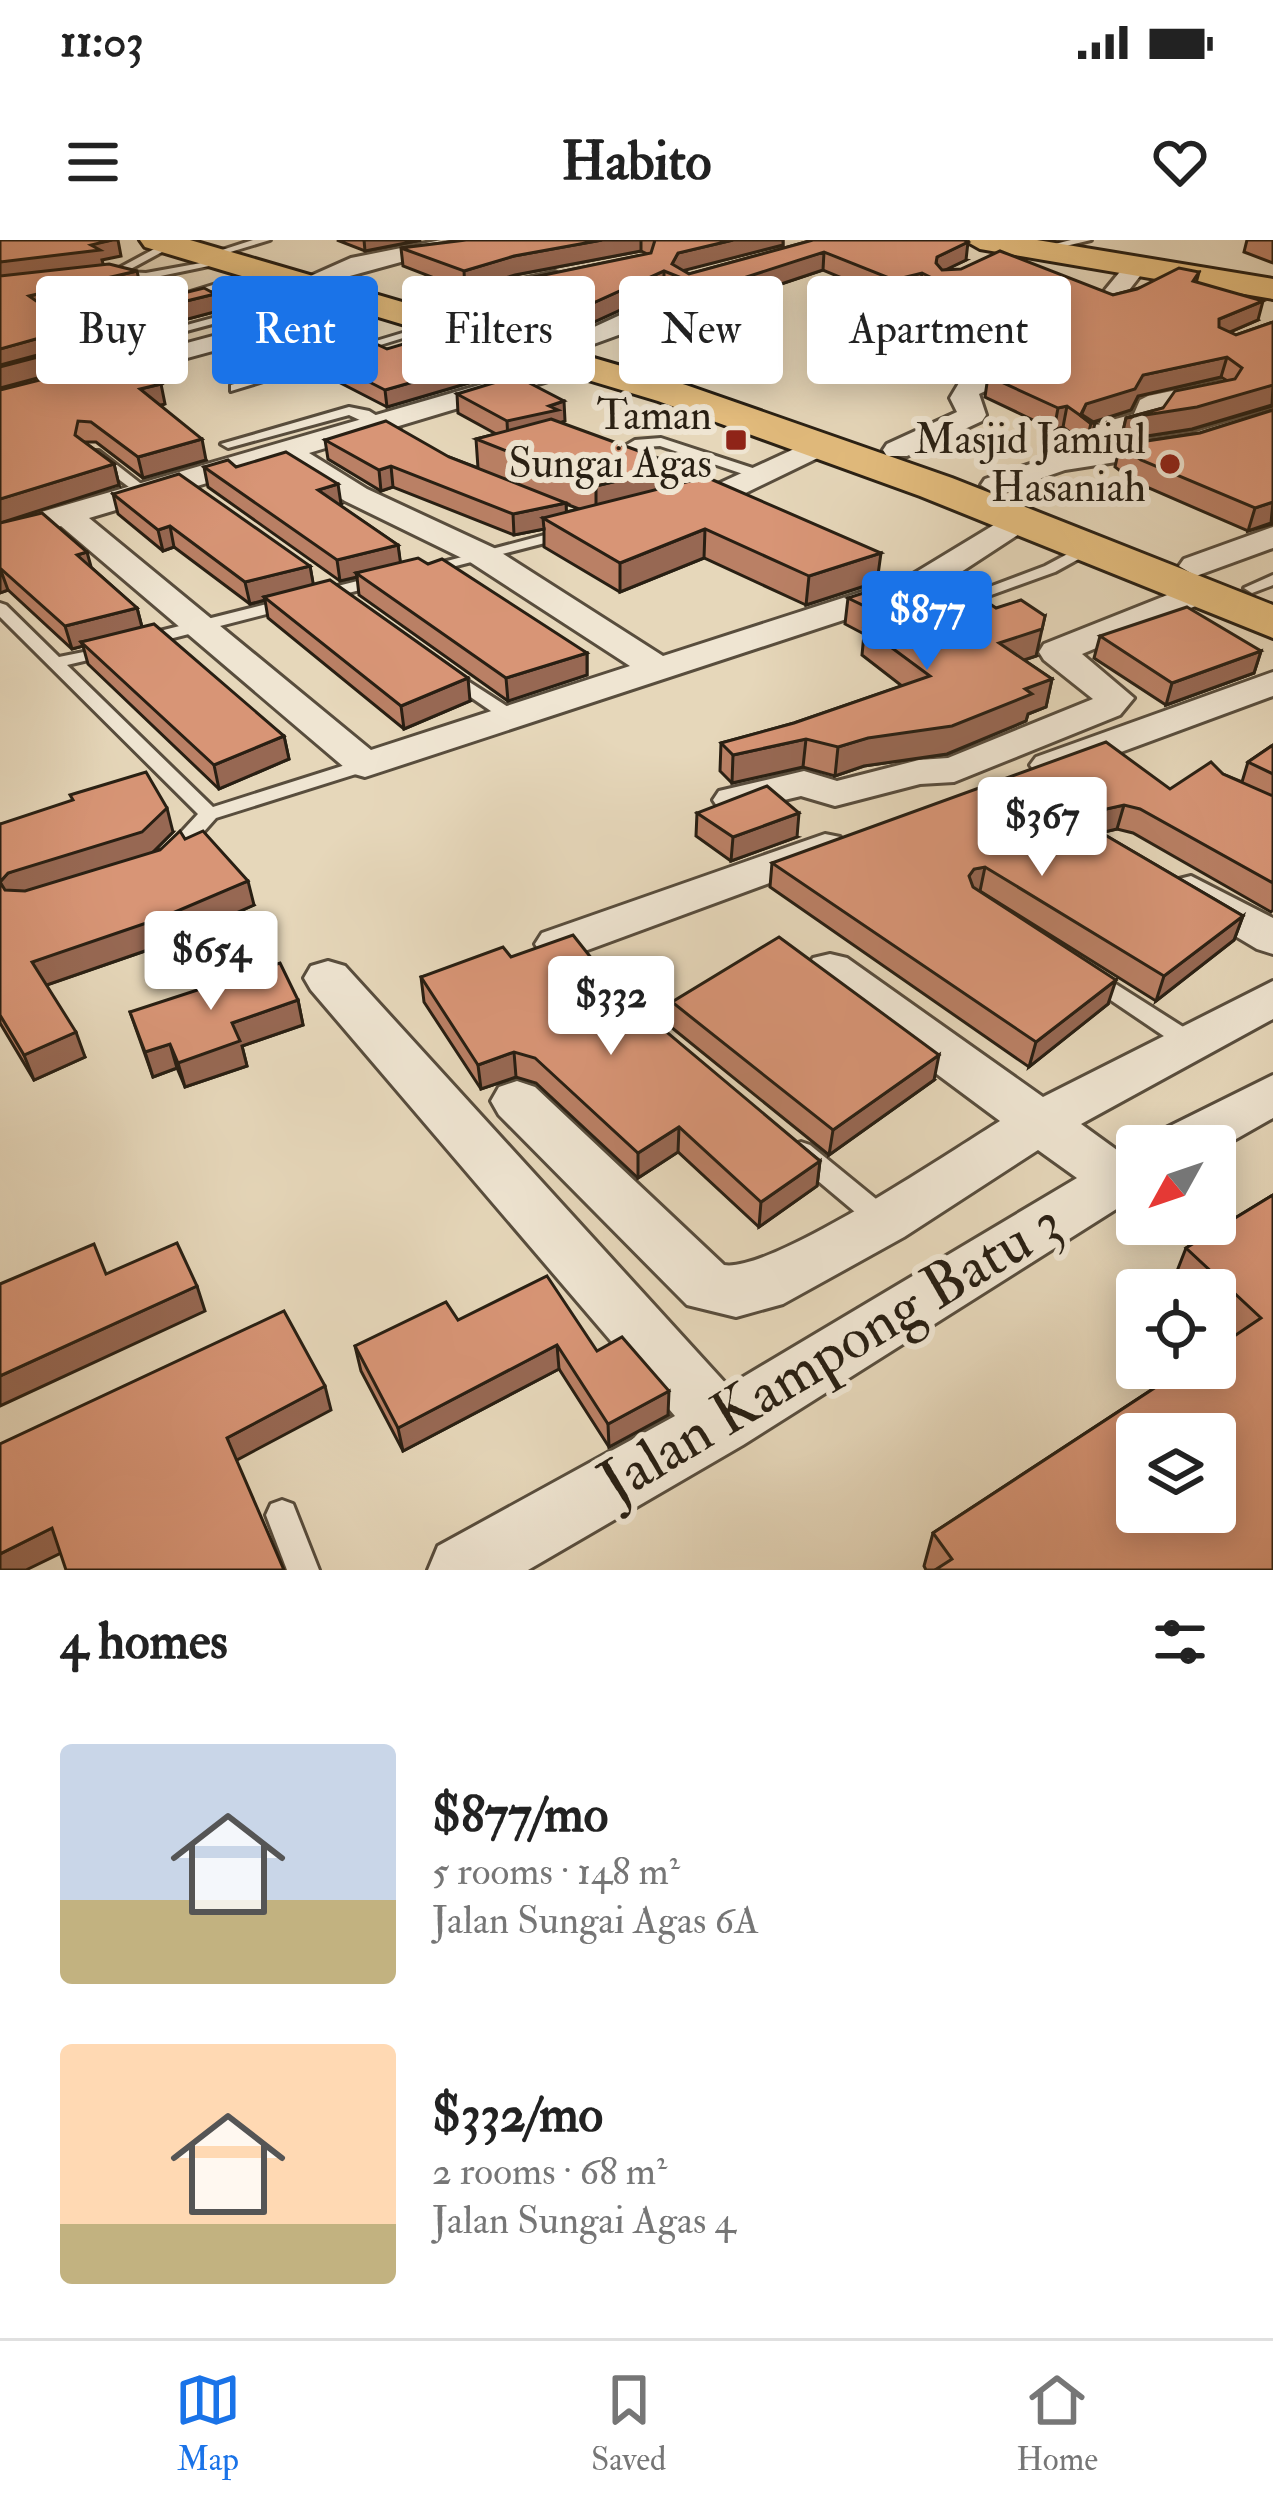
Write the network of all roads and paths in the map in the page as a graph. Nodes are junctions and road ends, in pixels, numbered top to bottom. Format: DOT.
graph roads {
  1 [pos="1086,240"];
  2 [pos="460,241"];
  3 [pos="488,244"];
  4 [pos="1026,248"];
  5 [pos="214,250"];
  6 [pos="982,253"];
  7 [pos="113,274"];
  8 [pos="575,275"];
  9 [pos="102,276"];
  10 [pos="291,276"];
  11 [pos="335,276"];
  12 [pos="570,276"];
  13 [pos="188,284"];
  14 [pos="1273,289"];
  15 [pos="212,354"];
  16 [pos="595,362"];
  17 [pos="595,364"];
  18 [pos="249,384"];
  19 [pos="502,384"];
  20 [pos="981,384"];
  21 [pos="235,388"];
  22 [pos="1220,389"];
  23 [pos="0,401"];
  24 [pos="1273,417"];
  25 [pos="393,430"];
  26 [pos="584,443"];
  27 [pos="228,444"];
  28 [pos="818,447"];
  29 [pos="88,449"];
  30 [pos="897,450"];
  31 [pos="286,451"];
  32 [pos="615,456"];
  33 [pos="760,475"];
  34 [pos="142,490"];
  35 [pos="1014,493"];
  36 [pos="708,498"];
  37 [pos="759,513"];
  38 [pos="68,515"];
  39 [pos="574,518"];
  40 [pos="0,534"];
  41 [pos="1273,537"];
  42 [pos="1090,548"];
  43 [pos="482,555"];
  44 [pos="880,566"];
  45 [pos="1198,579"];
  46 [pos="317,581"];
  47 [pos="333,593"];
  48 [pos="930,596"];
  49 [pos="1268,597"];
  50 [pos="352,606"];
  51 [pos="0,608"];
  52 [pos="199,627"];
  53 [pos="431,661"];
  54 [pos="54,663"];
  55 [pos="659,669"];
  56 [pos="1273,683"];
  57 [pos="510,716"];
  58 [pos="365,765"];
  59 [pos="734,800"];
  60 [pos="208,814"];
  61 [pos="915,814"];
  62 [pos="870,830"];
  63 [pos="158,865"];
  64 [pos="1155,869"];
  65 [pos="1273,938"];
  66 [pos="558,944"];
  67 [pos="1075,966"];
  68 [pos="830,970"];
  69 [pos="328,978"];
  70 [pos="1273,998"];
  71 [pos="1191,1043"];
  72 [pos="1273,1094"];
  73 [pos="517,1101"];
  74 [pos="1039,1123"];
  75 [pos="1217,1125"];
  76 [pos="780,1135"];
  77 [pos="1116,1167"];
  78 [pos="1116,1181"];
  79 [pos="884,1221"];
  80 [pos="721,1424"];
  81 [pos="282,1515"];
  82 [pos="303,1570"];
  83 [pos="462,1570"];
  1 -- 4 [label="lane"];
  2 -- 3 [label="street"];
  2 -- 11 [label="street"];
  4 -- 6 [label="highway"];
  4 -- 14 [label="highway"];
  5 -- 7 [label="lane"];
  5 -- 7 [label="lane"];
  5 -- 10 [label="highway"];
  5 -- 13 [label="lane"];
  7 -- 9 [label="lane"];
  8 -- 12 [label="street"];
  15 -- 23 [label="street"];
  16 -- 30 [label="highway"];
  17 -- 28 [label="highway"];
  18 -- 21 [label="lane"];
  19 -- 25 [label="street"];
  20 -- 30 [label="street"];
  22 -- 35 [label="street"];
  24 -- 35 [label="street"];
  25 -- 27 [label="lane"];
  25 -- 31 [label="street"];
  26 -- 32 [label="street"];
  28 -- 33 [label="street"];
  28 -- 35 [label="highway"];
  29 -- 34 [label="lane"];
  30 -- 35 [label="highway"];
  31 -- 34 [label="street"];
  31 -- 43 [label="street"];
  32 -- 33 [label="lane"];
  32 -- 36 [label="street"];
  33 -- 36 [label="street"];
  34 -- 38 [label="street"];
  35 -- 42 [label="highway"];
  35 -- 45 [label="highway"];
  35 -- 48 [label="street"];
  36 -- 37 [label="street"];
  38 -- 40 [label="street"];
  38 -- 52 [label="street"];
  39 -- 43 [label="lane"];
  41 -- 45 [label="street"];
  42 -- 45 [label="highway"];
  42 -- 48 [label="lane"];
  43 -- 47 [label="lane"];
  43 -- 55 [label="street"];
  44 -- 48 [label="street"];
  45 -- 49 [label="highway"];
  45 -- 59 [label="street"];
  46 -- 47 [label="lane"];
  47 -- 50 [label="lane"];
  47 -- 52 [label="lane"];
  48 -- 55 [label="street"];
  51 -- 54 [label="lane"];
  52 -- 54 [label="lane"];
  52 -- 58 [label="street"];
  53 -- 57 [label="lane"];
  54 -- 60 [label="lane"];
  55 -- 57 [label="street"];
  56 -- 61 [label="street"];
  57 -- 58 [label="street"];
  58 -- 60 [label="lane"];
  60 -- 63 [label="lane"];
  62 -- 66 [label="street"];
  64 -- 65 [label="street"];
  67 -- 71 [label="lane"];
  68 -- 74 [label="street"];
  69 -- 80 [label="street"];
  70 -- 71 [label="street"];
  71 -- 74 [label="street"];
  72 -- 75 [label="street"];
  73 -- 79 [label="street"];
  74 -- 77 [label="street"];
  74 -- 79 [label="street"];
  76 -- 79 [label="lane"];
  78 -- 80 [label="street, Jalan Kampong Batu 3"];
  80 -- 83 [label="street, Jalan Kampong Batu 3"];
  81 -- 82 [label="lane"];
}
